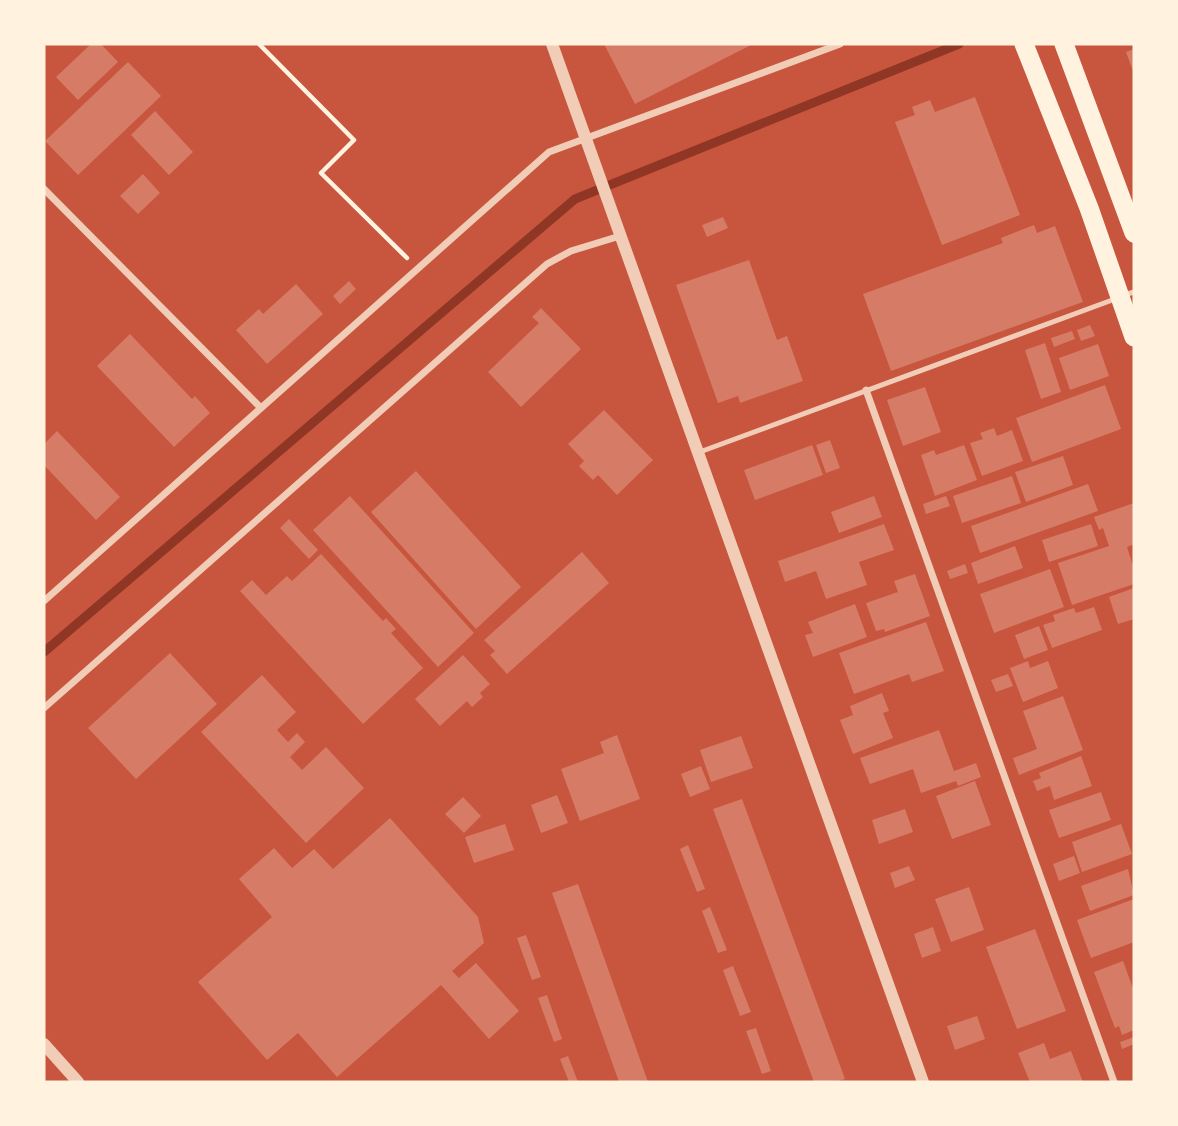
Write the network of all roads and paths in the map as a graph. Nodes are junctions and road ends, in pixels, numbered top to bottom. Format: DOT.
graph roads {
  1 [pos="259,44"];
  2 [pos="552,44"];
  3 [pos="840,44"];
  4 [pos="1024,44"];
  5 [pos="1064,44"];
  6 [pos="586,141"];
  7 [pos="44,189"];
  8 [pos="1134,233"];
  9 [pos="620,236"];
  10 [pos="418,268"];
  11 [pos="1127,294"];
  12 [pos="1134,337"];
  13 [pos="866,390"];
  14 [pos="261,408"];
  15 [pos="697,453"];
  16 [pos="44,601"];
  17 [pos="44,708"];
  18 [pos="44,1044"];
  19 [pos="78,1082"];
  20 [pos="923,1082"];
  21 [pos="1114,1082"];
  1 -- 10 [label="path"];
  2 -- 6 [label="street"];
  3 -- 6 [label="street"];
  4 -- 11 [label="highway"];
  5 -- 8 [label="highway"];
  6 -- 9 [label="street"];
  6 -- 10 [label="street"];
  7 -- 14 [label="street"];
  9 -- 15 [label="street"];
  9 -- 17 [label="street"];
  10 -- 14 [label="street"];
  11 -- 12 [label="highway"];
  11 -- 13 [label="lane"];
  13 -- 15 [label="lane"];
  13 -- 21 [label="street"];
  14 -- 16 [label="street"];
  15 -- 20 [label="street"];
  18 -- 19 [label="street"];
}
